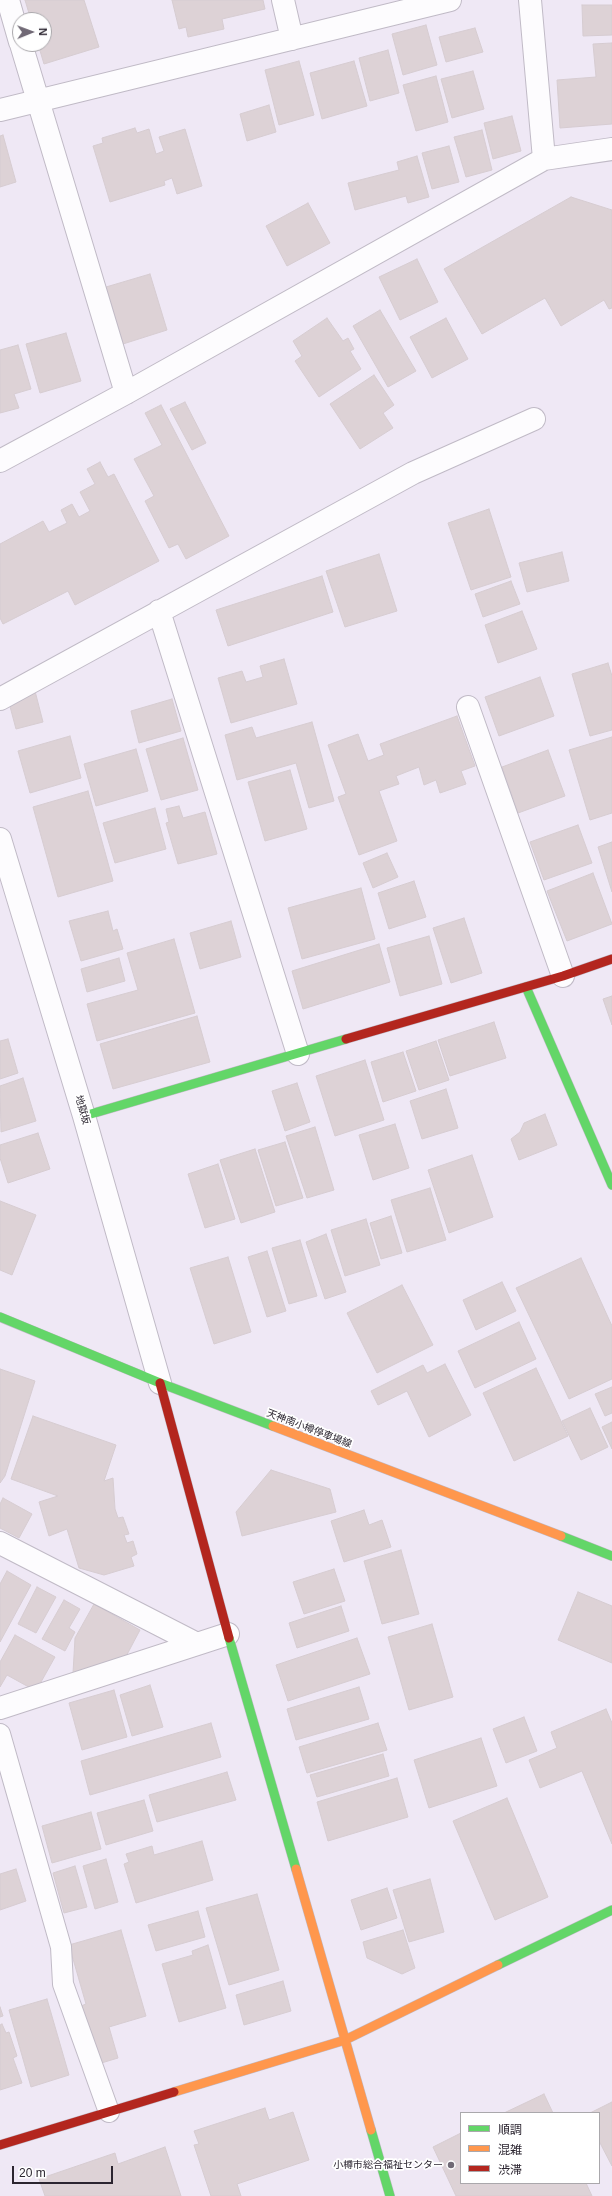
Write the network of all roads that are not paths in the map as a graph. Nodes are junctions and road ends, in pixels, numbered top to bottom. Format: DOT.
graph roads {
  1 [pos="8,0"];
  2 [pos="283,0"];
  3 [pos="450,0"];
  4 [pos="530,0"];
  5 [pos="12,14"];
  6 [pos="292,39"];
  7 [pos="23,52"];
  8 [pos="38,101"];
  9 [pos="0,110"];
  10 [pos="612,149"];
  11 [pos="544,159"];
  12 [pos="126,393"];
  13 [pos="534,419"];
  14 [pos="0,461"];
  15 [pos="160,611"];
  16 [pos="0,699"];
  17 [pos="468,707"];
  18 [pos="0,839"];
  19 [pos="612,959"];
  20 [pos="563,976"];
  21 [pos="526,987"];
  22 [pos="298,1054"];
  23 [pos="84,1116"];
  24 [pos="612,1185"];
  25 [pos="0,1317"];
  26 [pos="160,1383"];
  27 [pos="0,1543"];
  28 [pos="612,1556"];
  29 [pos="228,1634"];
  30 [pos="197,1644"];
  31 [pos="0,1708"];
  32 [pos="0,1734"];
  33 [pos="612,1910"];
  34 [pos="345,2040"];
  35 [pos="109,2112"];
  36 [pos="0,2145"];
  37 [pos="390,2196"];
  1 -- 5 [label="street"];
  2 -- 6 [label="street"];
  3 -- 6 [label="street"];
  4 -- 11 [label="street"];
  6 -- 8 [label="street"];
  7 -- 8 [label="street"];
  8 -- 9 [label="street"];
  8 -- 12 [label="street"];
  10 -- 11 [label="street"];
  11 -- 12 [label="street"];
  12 -- 14 [label="street"];
  13 -- 15 [label="street"];
  15 -- 16 [label="street"];
  15 -- 22 [label="street"];
  17 -- 20 [label="street"];
  18 -- 23 [label="street, 地獄坂"];
  19 -- 20 [label="street"];
  20 -- 21 [label="street"];
  21 -- 22 [label="street"];
  21 -- 24 [label="street"];
  22 -- 23 [label="street"];
  23 -- 26 [label="street, 地獄坂"];
  25 -- 26 [label="street, 天神南小樽停車場線"];
  26 -- 28 [label="street, 天神南小樽停車場線"];
  26 -- 29 [label="street"];
  27 -- 30 [label="street"];
  29 -- 30 [label="street"];
  29 -- 34 [label="street"];
  30 -- 31 [label="street"];
  32 -- 35 [label="lane"];
  33 -- 34 [label="street"];
  34 -- 35 [label="street"];
  34 -- 37 [label="street"];
  35 -- 36 [label="street"];
}
